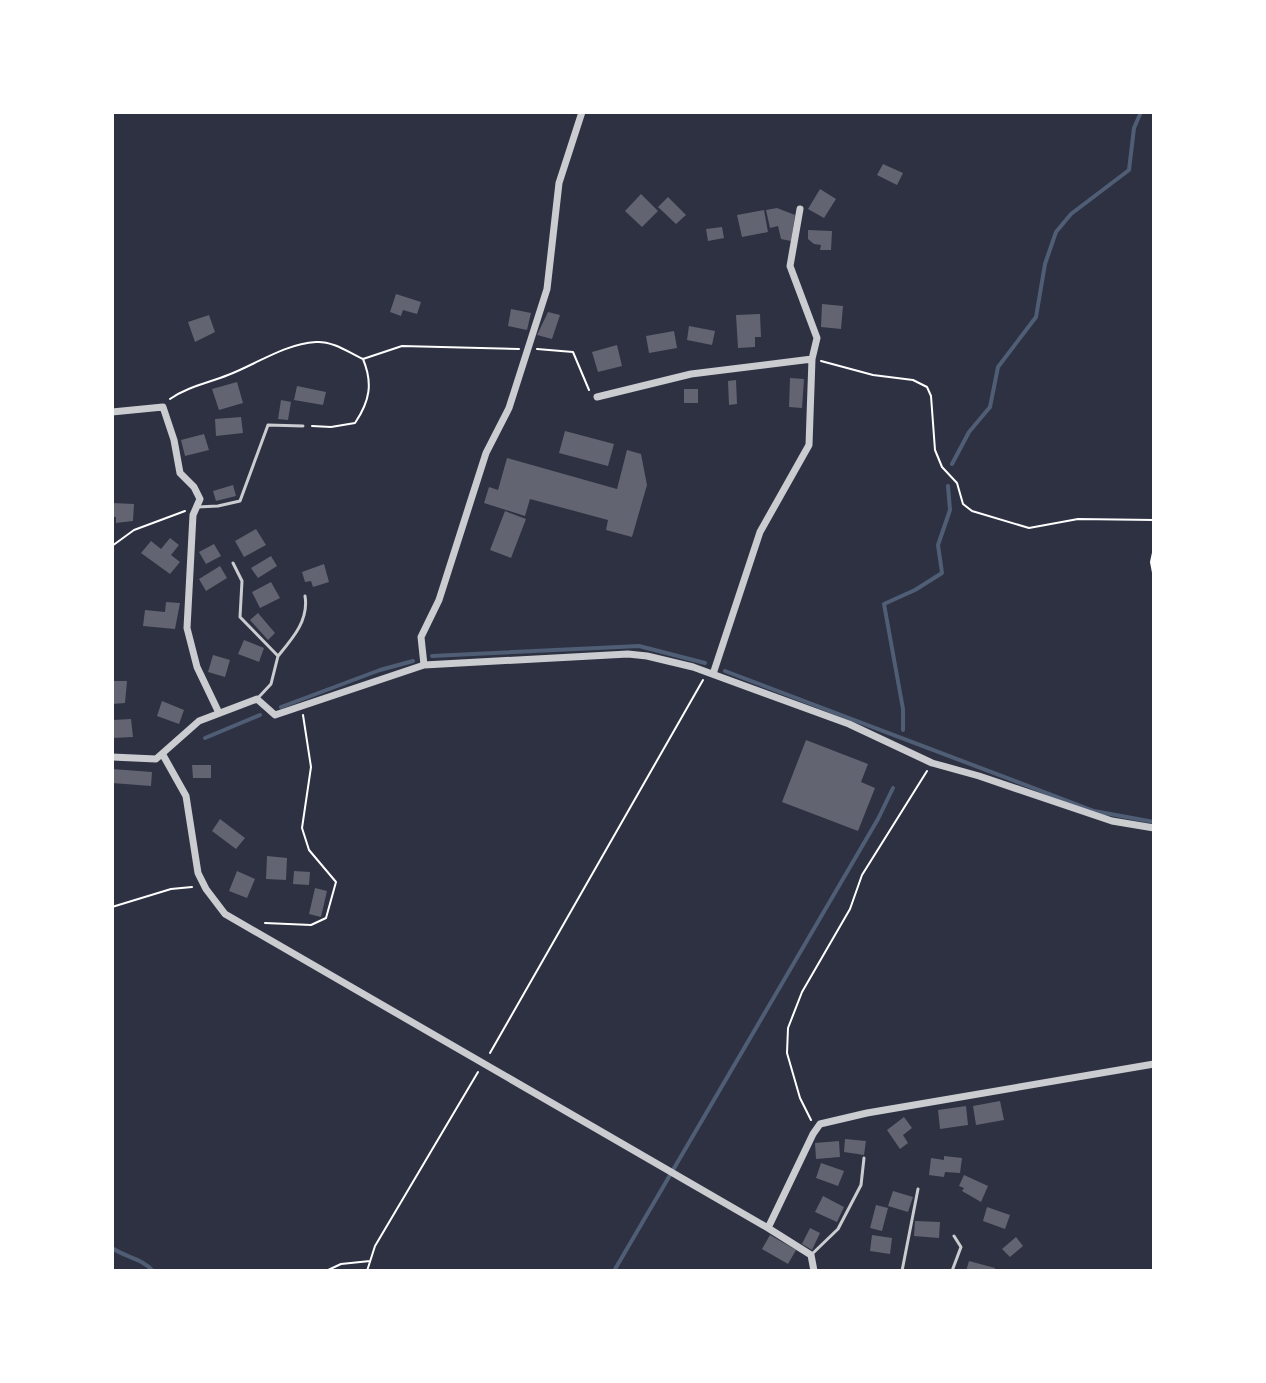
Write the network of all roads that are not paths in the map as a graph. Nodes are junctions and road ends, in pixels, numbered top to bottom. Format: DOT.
graph roads {
  1 [pos="582,112"];
  2 [pos="800,209"];
  3 [pos="812,359"];
  4 [pos="597,397"];
  5 [pos="112,412"];
  6 [pos="303,426"];
  7 [pos="197,507"];
  8 [pos="233,563"];
  9 [pos="305,596"];
  10 [pos="278,656"];
  11 [pos="424,665"];
  12 [pos="710,673"];
  13 [pos="257,699"];
  14 [pos="219,713"];
  15 [pos="163,755"];
  16 [pos="112,757"];
  17 [pos="1154,828"];
  18 [pos="1154,1064"];
  19 [pos="864,1158"];
  20 [pos="918,1189"];
  21 [pos="768,1228"];
  22 [pos="954,1236"];
  23 [pos="811,1255"];
  24 [pos="814,1271"];
  25 [pos="902,1271"];
  26 [pos="952,1271"];
  1 -- 11 [label="street"];
  2 -- 3 [label="street"];
  3 -- 4 [label="street"];
  3 -- 12 [label="street"];
  5 -- 7 [label="street"];
  6 -- 7 [label="lane"];
  7 -- 14 [label="street"];
  8 -- 10 [label="lane"];
  9 -- 10 [label="lane"];
  10 -- 13 [label="lane"];
  11 -- 12 [label="street"];
  11 -- 13 [label="street"];
  12 -- 17 [label="street"];
  13 -- 14 [label="street"];
  14 -- 15 [label="street"];
  15 -- 16 [label="street"];
  15 -- 21 [label="street"];
  18 -- 21 [label="street"];
  19 -- 23 [label="lane"];
  20 -- 25 [label="lane"];
  21 -- 23 [label="street"];
  22 -- 26 [label="lane"];
  23 -- 24 [label="street"];
}
